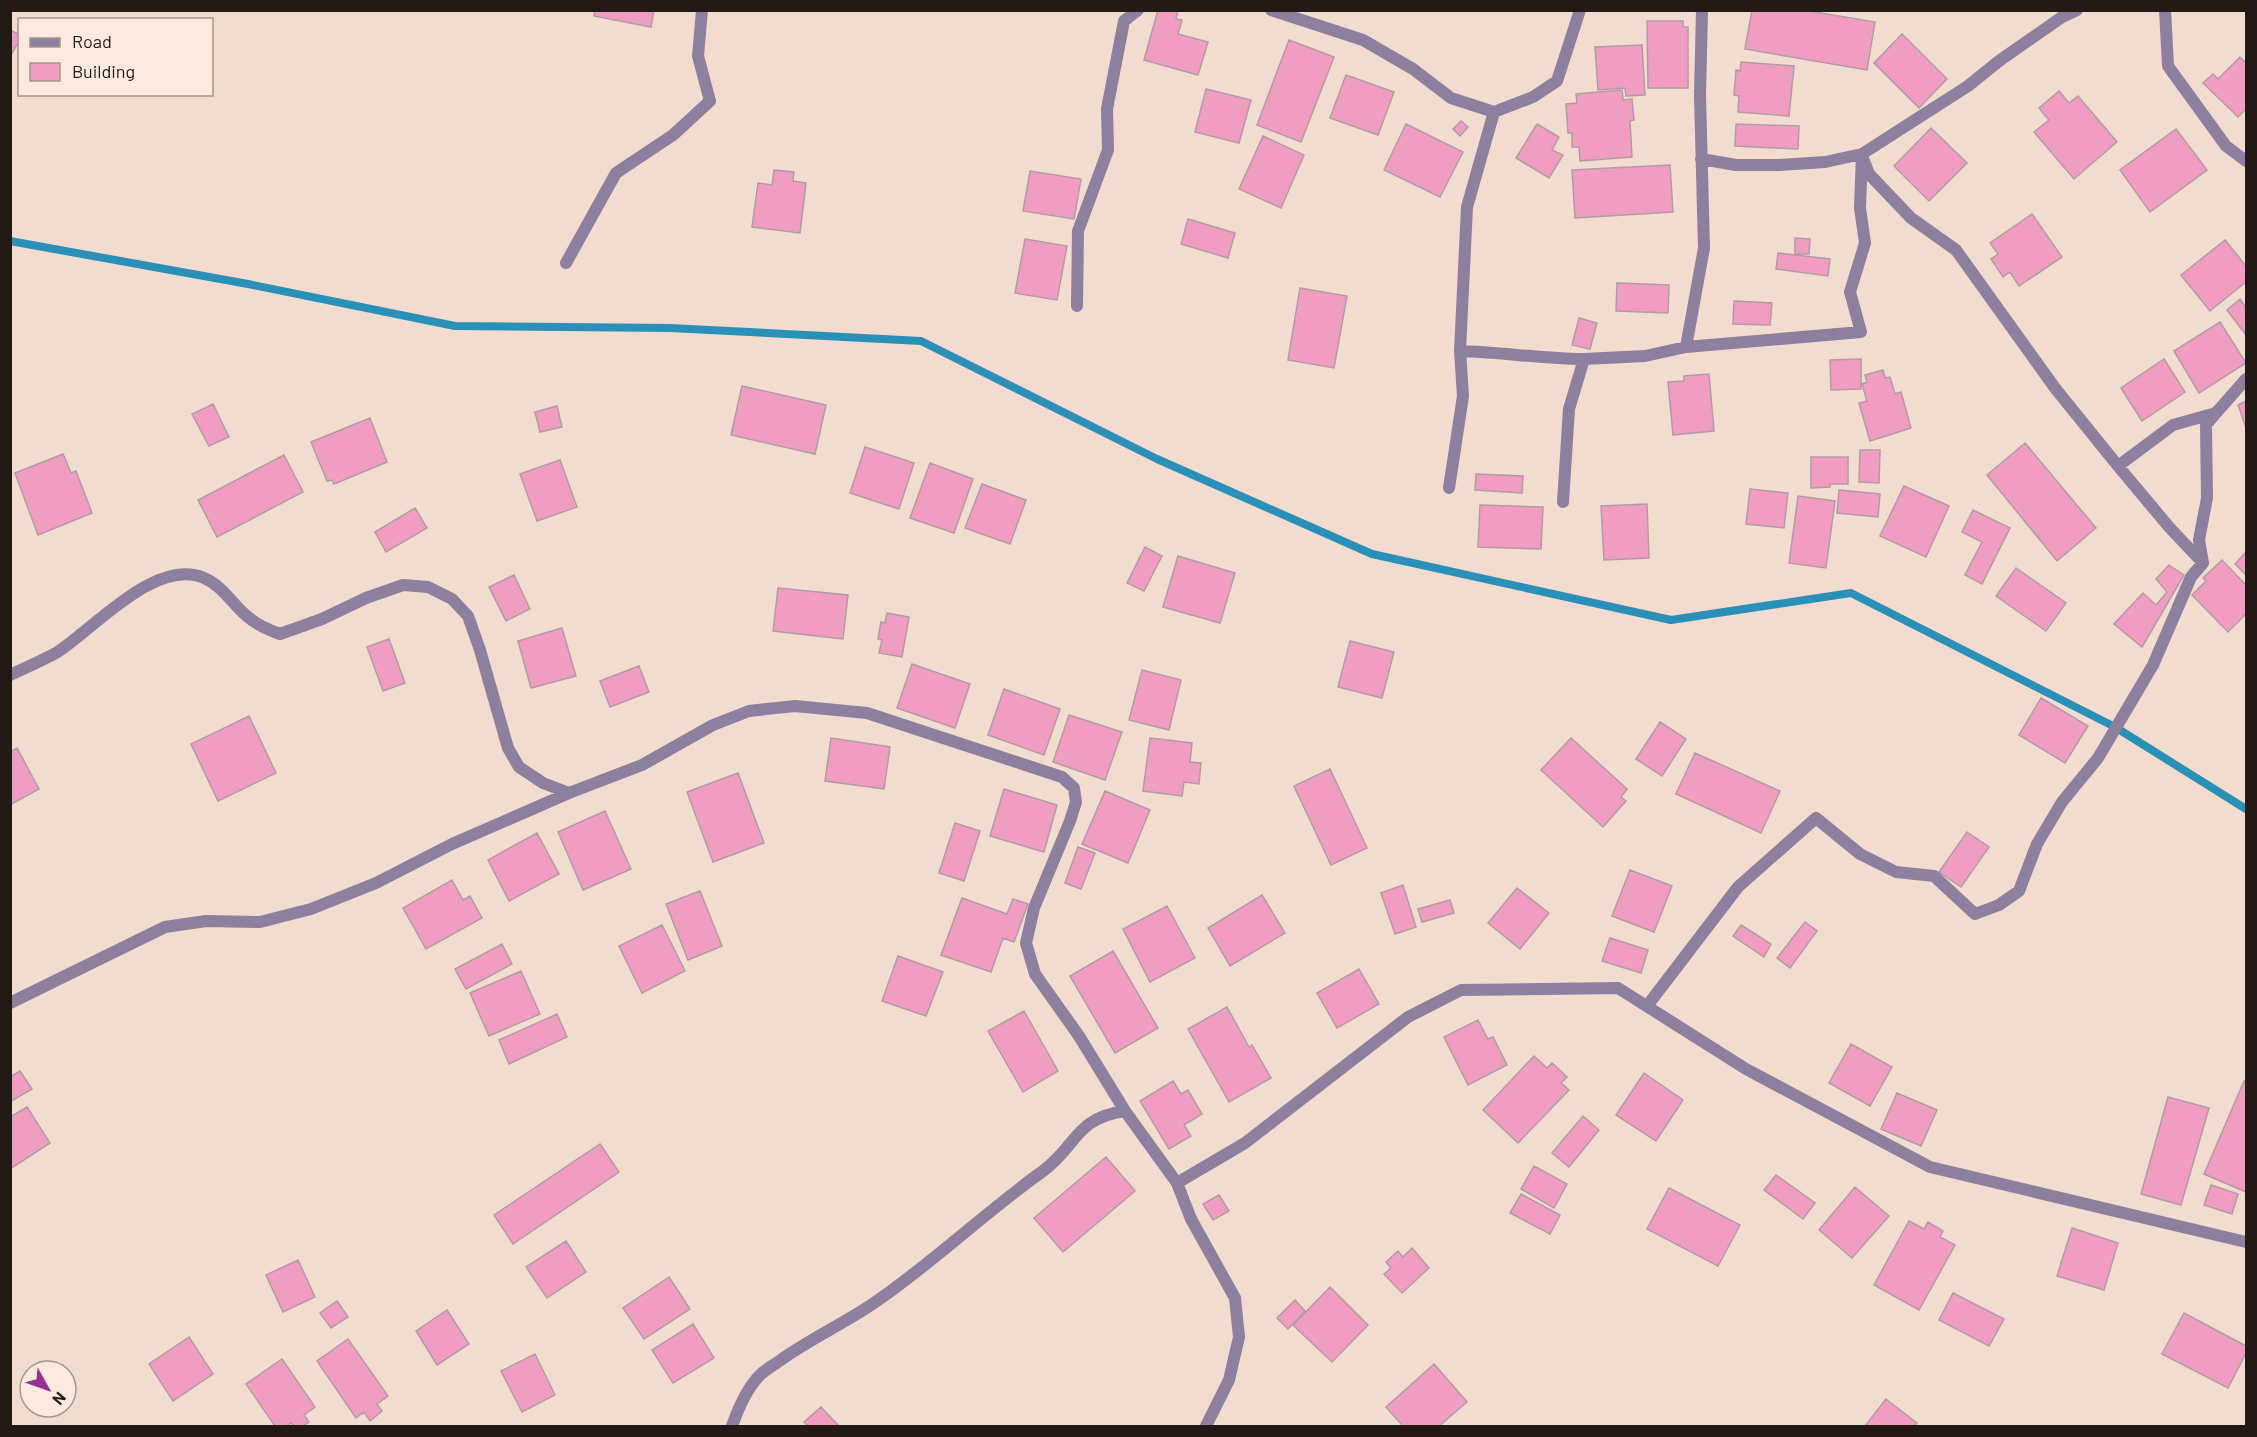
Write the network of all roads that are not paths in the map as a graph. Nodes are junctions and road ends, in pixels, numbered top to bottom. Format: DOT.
graph roads {
  1 [pos="702,10"];
  2 [pos="1138,10"];
  3 [pos="1271,10"];
  4 [pos="1580,10"];
  5 [pos="1702,10"];
  6 [pos="2077,10"];
  7 [pos="2165,10"];
  8 [pos="1494,112"];
  9 [pos="1862,154"];
  10 [pos="1701,159"];
  11 [pos="2247,161"];
  12 [pos="566,263"];
  13 [pos="1077,306"];
  14 [pos="1686,347"];
  15 [pos="1460,351"];
  16 [pos="1584,359"];
  17 [pos="2247,379"];
  18 [pos="2216,413"];
  19 [pos="2118,466"];
  20 [pos="1449,488"];
  21 [pos="1563,502"];
  22 [pos="2203,563"];
  23 [pos="10,675"];
  24 [pos="569,793"];
  25 [pos="10,1003"];
  26 [pos="1647,1006"];
  27 [pos="1125,1111"];
  28 [pos="1177,1183"];
  29 [pos="2247,1242"];
  30 [pos="732,1426"];
  31 [pos="1206,1426"];
  1 -- 12 [label="street"];
  2 -- 13 [label="street"];
  3 -- 8 [label="street"];
  4 -- 8 [label="street"];
  5 -- 10 [label="street"];
  6 -- 9 [label="street"];
  7 -- 11 [label="street"];
  8 -- 15 [label="street"];
  9 -- 10 [label="street"];
  9 -- 14 [label="street"];
  9 -- 19 [label="street"];
  10 -- 14 [label="street"];
  14 -- 16 [label="street"];
  15 -- 16 [label="street"];
  15 -- 20 [label="street"];
  16 -- 21 [label="street"];
  17 -- 18 [label="street"];
  18 -- 19 [label="street"];
  18 -- 22 [label="street"];
  19 -- 22 [label="street"];
  22 -- 26 [label="street"];
  23 -- 24 [label="street"];
  24 -- 25 [label="street"];
  24 -- 27 [label="street"];
  26 -- 28 [label="street"];
  26 -- 29 [label="street"];
  27 -- 28 [label="street"];
  27 -- 30 [label="street"];
  28 -- 31 [label="street"];
}
